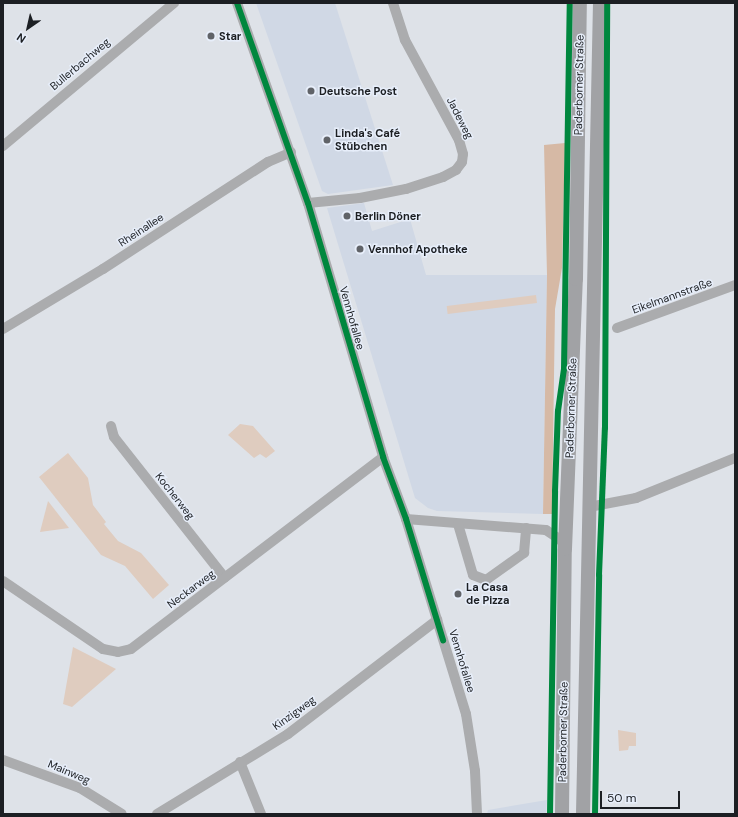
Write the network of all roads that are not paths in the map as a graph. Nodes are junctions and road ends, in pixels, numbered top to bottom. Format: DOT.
graph roads {
  1 [pos="174,3"];
  2 [pos="237,3"];
  3 [pos="393,3"];
  4 [pos="580,3"];
  5 [pos="600,3"];
  6 [pos="3,146"];
  7 [pos="291,152"];
  8 [pos="308,203"];
  9 [pos="735,286"];
  10 [pos="617,328"];
  11 [pos="3,329"];
  12 [pos="110,426"];
  13 [pos="383,457"];
  14 [pos="735,458"];
  15 [pos="589,507"];
  16 [pos="406,519"];
  17 [pos="458,524"];
  18 [pos="526,528"];
  19 [pos="565,549"];
  20 [pos="225,578"];
  21 [pos="3,581"];
  22 [pos="437,620"];
  23 [pos="3,760"];
  24 [pos="240,762"];
  25 [pos="122,814"];
  26 [pos="157,814"];
  27 [pos="261,814"];
  28 [pos="477,814"];
  29 [pos="562,814"];
  30 [pos="583,814"];
  1 -- 6 [label="street, Bullerbachweg"];
  2 -- 7 [label="street, Vennhofallee"];
  3 -- 8 [label="street, Jadeweg"];
  4 -- 19 [label="main road, Paderborner Straße"];
  5 -- 15 [label="main road, Paderborner Straße"];
  7 -- 8 [label="street, Vennhofallee"];
  7 -- 11 [label="street, Rheinallee"];
  8 -- 13 [label="street, Vennhofallee"];
  9 -- 10 [label="street, Eikelmannstraße"];
  12 -- 20 [label="street, Kocherweg"];
  13 -- 16 [label="street, Vennhofallee"];
  13 -- 20 [label="street, Neckarweg"];
  14 -- 15 [label="street"];
  15 -- 30 [label="main road, Paderborner Straße"];
  16 -- 17 [label="street"];
  16 -- 22 [label="street, Vennhofallee"];
  17 -- 18 [label="street"];
  17 -- 18 [label="street"];
  18 -- 19 [label="street"];
  19 -- 29 [label="main road, Paderborner Straße"];
  20 -- 21 [label="street, Neckarweg"];
  22 -- 24 [label="street, Kinzigweg"];
  22 -- 28 [label="street, Vennhofallee"];
  23 -- 25 [label="street, Mainweg"];
  24 -- 26 [label="street, Kinzigweg"];
  24 -- 27 [label="street"];
}
